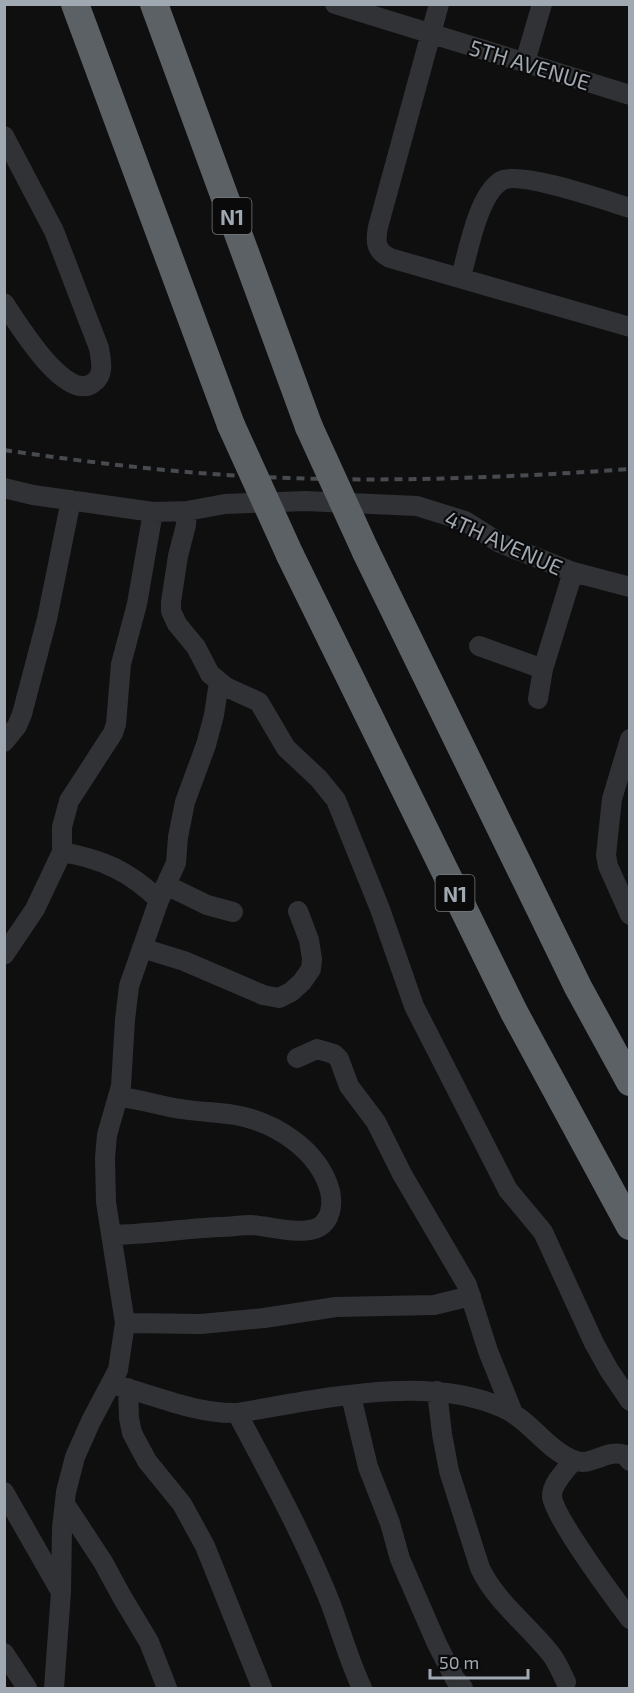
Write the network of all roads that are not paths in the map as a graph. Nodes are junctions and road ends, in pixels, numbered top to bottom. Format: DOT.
graph roads {
  1 [pos="75,4"];
  2 [pos="154,4"];
  3 [pos="335,4"];
  4 [pos="439,4"];
  5 [pos="542,4"];
  6 [pos="431,34"];
  7 [pos="525,62"];
  8 [pos="630,95"];
  9 [pos="4,136"];
  10 [pos="630,208"];
  11 [pos="461,278"];
  12 [pos="4,303"];
  13 [pos="630,327"];
  14 [pos="4,489"];
  15 [pos="71,500"];
  16 [pos="187,511"];
  17 [pos="153,512"];
  18 [pos="573,572"];
  19 [pos="630,586"];
  20 [pos="479,646"];
  21 [pos="543,669"];
  22 [pos="219,682"];
  23 [pos="538,699"];
  24 [pos="630,739"];
  25 [pos="4,742"];
  26 [pos="62,852"];
  27 [pos="162,893"];
  28 [pos="298,911"];
  29 [pos="233,912"];
  30 [pos="630,915"];
  31 [pos="142,948"];
  32 [pos="4,955"];
  33 [pos="297,1058"];
  34 [pos="630,1082"];
  35 [pos="118,1097"];
  36 [pos="630,1226"];
  37 [pos="111,1235"];
  38 [pos="471,1296"];
  39 [pos="125,1323"];
  40 [pos="119,1386"];
  41 [pos="437,1391"];
  42 [pos="351,1396"];
  43 [pos="630,1401"];
  44 [pos="237,1413"];
  45 [pos="513,1413"];
  46 [pos="626,1452"];
  47 [pos="574,1460"];
  48 [pos="4,1492"];
  49 [pos="65,1504"];
  50 [pos="61,1592"];
  51 [pos="630,1619"];
  52 [pos="4,1653"];
  53 [pos="566,1682"];
  54 [pos="27,1689"];
  55 [pos="54,1689"];
  56 [pos="167,1689"];
  57 [pos="262,1689"];
  58 [pos="362,1689"];
  59 [pos="463,1689"];
  1 -- 36 [label="highway, N1, bridge"];
  2 -- 34 [label="highway, N1, bridge"];
  3 -- 6 [label="street, 5TH AVENUE"];
  4 -- 6 [label="street"];
  5 -- 7 [label="street"];
  6 -- 7 [label="street, 5TH AVENUE"];
  6 -- 11 [label="street"];
  7 -- 8 [label="street, 5TH AVENUE"];
  9 -- 12 [label="street"];
  10 -- 11 [label="street"];
  11 -- 13 [label="street"];
  14 -- 15 [label="street, 4TH AVENUE"];
  15 -- 17 [label="street, 4TH AVENUE"];
  15 -- 25 [label="street"];
  16 -- 17 [label="street, 4TH AVENUE"];
  16 -- 18 [label="street, 4TH AVENUE"];
  16 -- 22 [label="street"];
  17 -- 26 [label="street"];
  18 -- 19 [label="street, 4TH AVENUE"];
  18 -- 21 [label="street"];
  20 -- 21 [label="street"];
  21 -- 23 [label="street"];
  22 -- 27 [label="street"];
  22 -- 43 [label="street"];
  24 -- 30 [label="street"];
  26 -- 27 [label="street"];
  26 -- 32 [label="street"];
  27 -- 29 [label="street"];
  27 -- 31 [label="street"];
  28 -- 31 [label="street"];
  31 -- 35 [label="street"];
  33 -- 38 [label="street"];
  35 -- 37 [label="street"];
  35 -- 37 [label="street"];
  37 -- 39 [label="street"];
  38 -- 39 [label="street"];
  38 -- 45 [label="street"];
  39 -- 40 [label="street"];
  40 -- 44 [label="street"];
  40 -- 49 [label="street"];
  40 -- 57 [label="street"];
  41 -- 42 [label="street"];
  41 -- 45 [label="street"];
  41 -- 53 [label="street"];
  42 -- 44 [label="street"];
  42 -- 59 [label="street"];
  44 -- 58 [label="street"];
  45 -- 47 [label="street"];
  46 -- 47 [label="street"];
  47 -- 51 [label="street"];
  48 -- 50 [label="street"];
  49 -- 50 [label="street"];
  49 -- 56 [label="street"];
  50 -- 55 [label="street"];
  52 -- 54 [label="street"];
}
